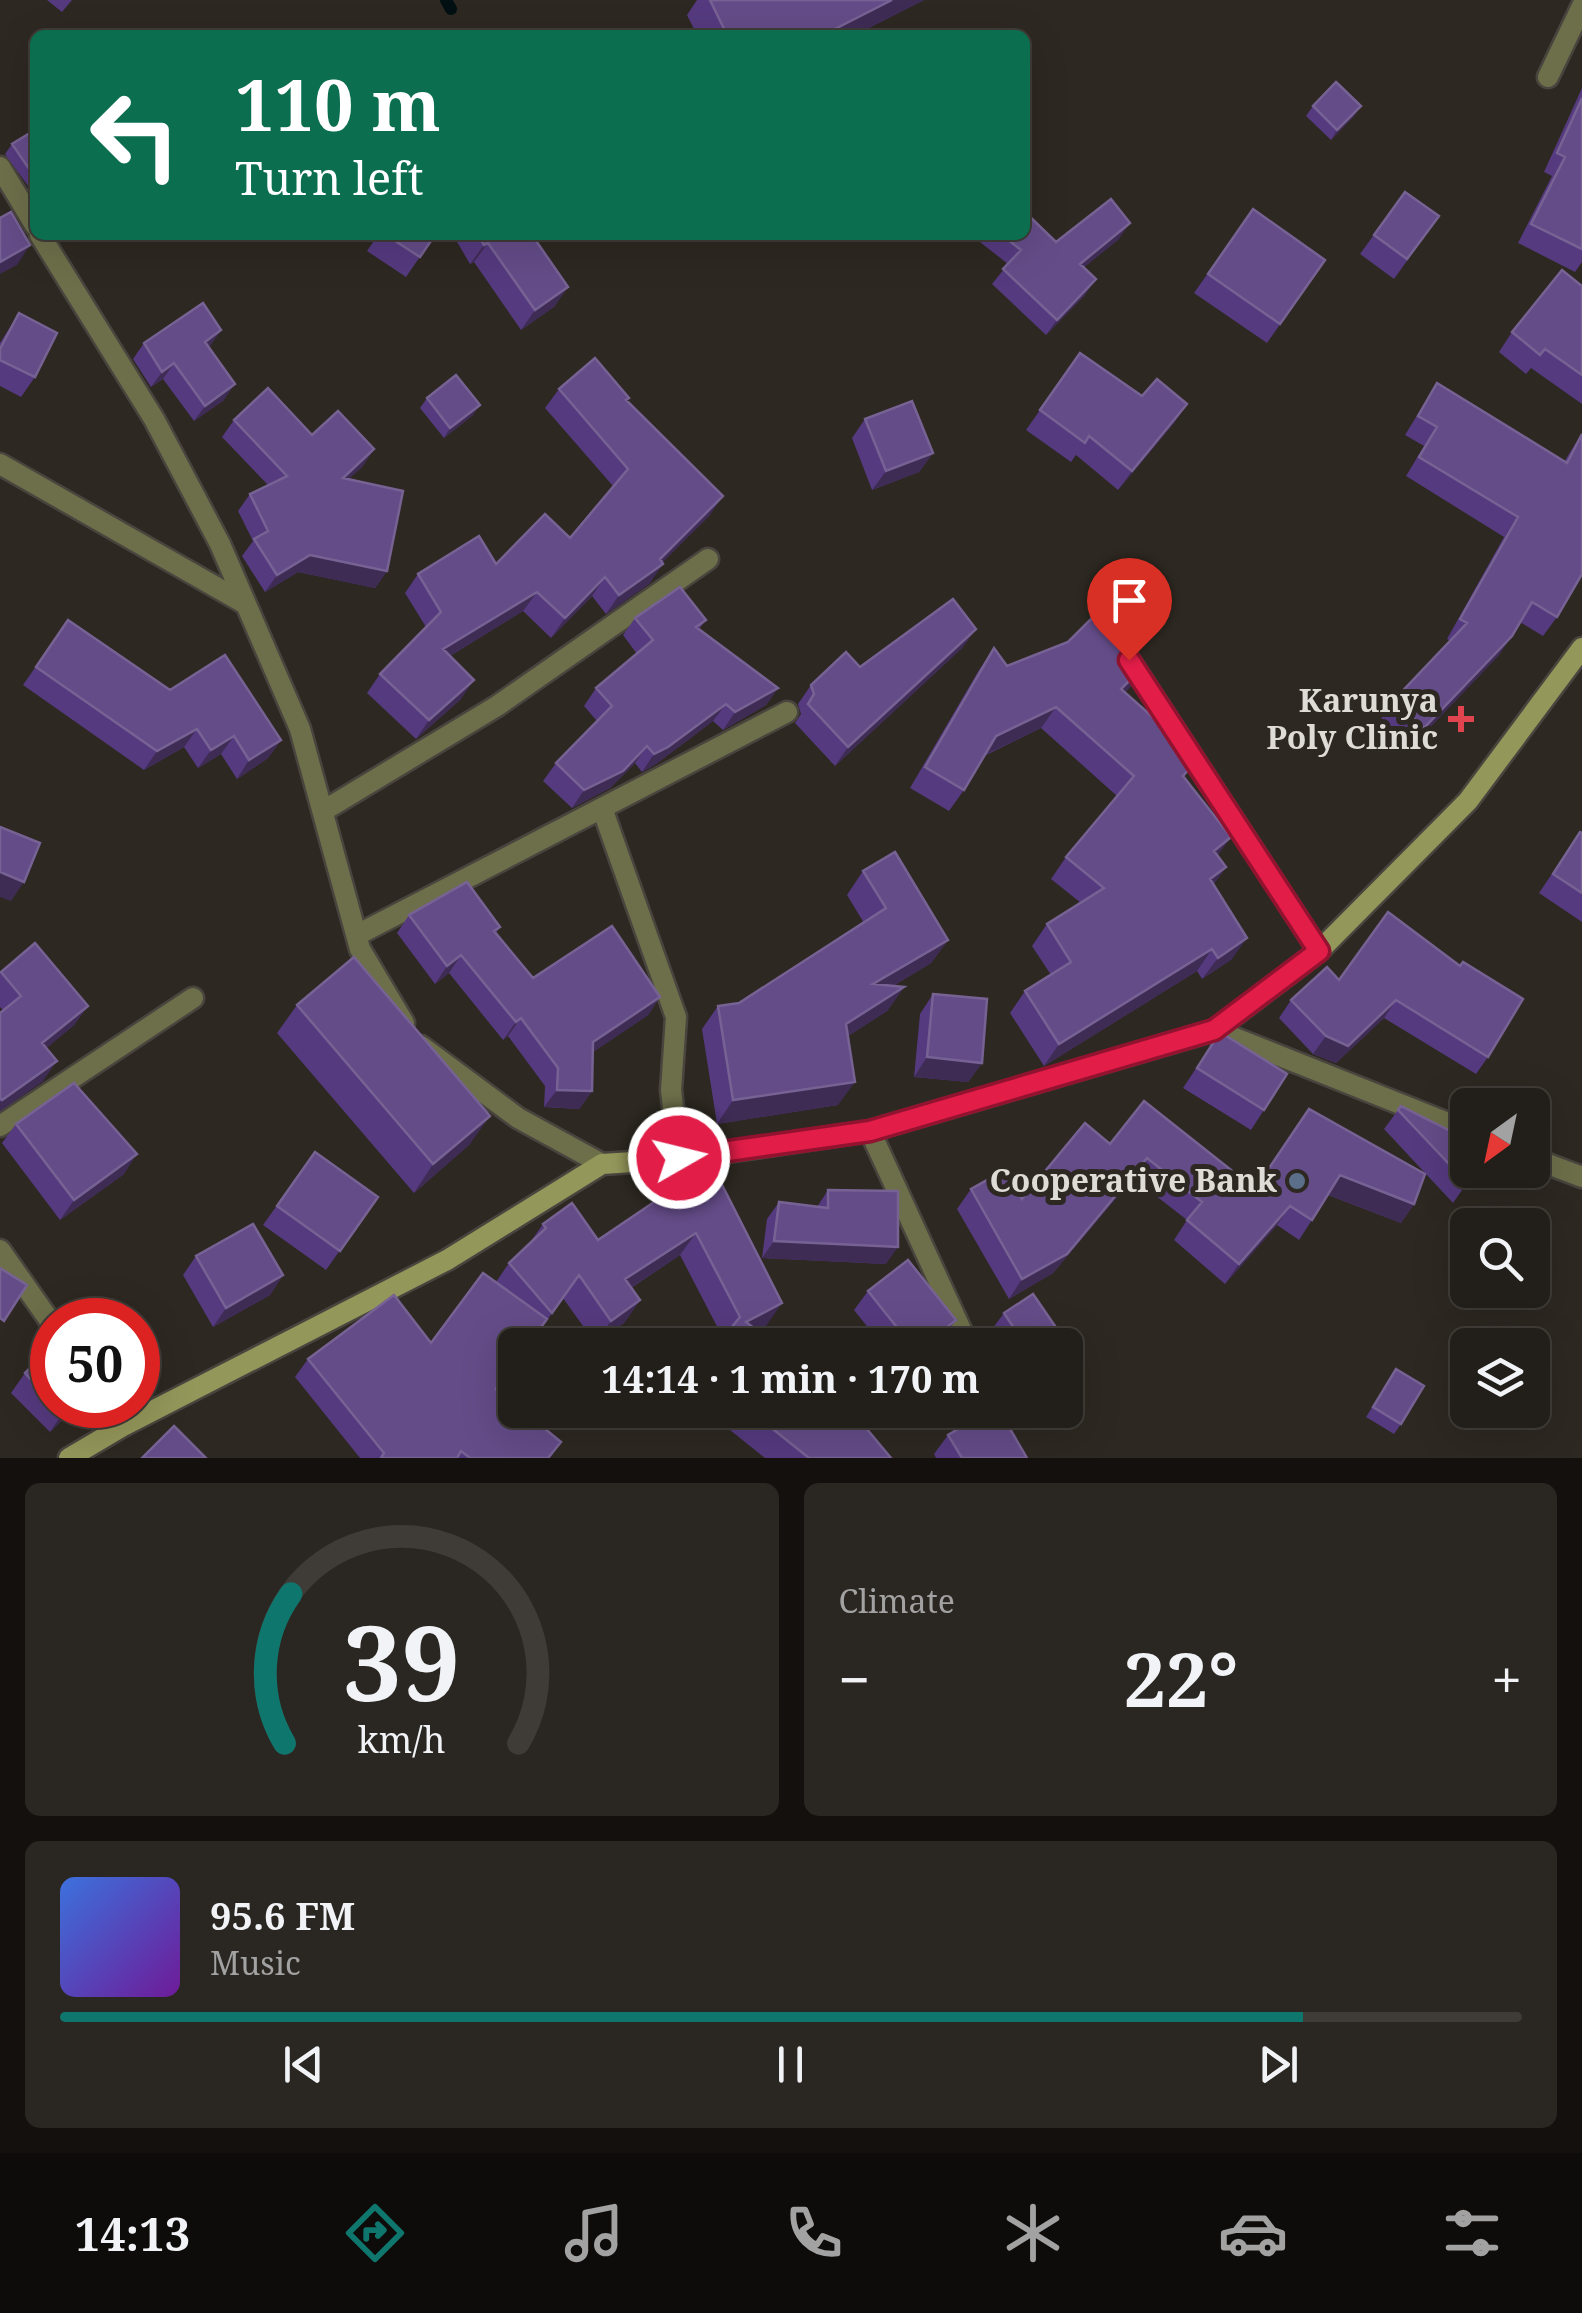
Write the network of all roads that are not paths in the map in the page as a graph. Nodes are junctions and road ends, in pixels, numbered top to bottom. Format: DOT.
graph roads {
  1 [pos="1582,6"];
  2 [pos="1548,77"];
  3 [pos="0,167"];
  4 [pos="30,217"];
  5 [pos="43,240"];
  6 [pos="0,464"];
  7 [pos="708,559"];
  8 [pos="244,602"];
  9 [pos="1118,644"];
  10 [pos="1582,648"];
  11 [pos="786,712"];
  12 [pos="602,808"];
  13 [pos="323,812"];
  14 [pos="356,935"];
  15 [pos="1319,951"];
  16 [pos="193,998"];
  17 [pos="1214,1030"];
  18 [pos="1450,1125"];
  19 [pos="0,1126"];
  20 [pos="870,1131"];
  21 [pos="679,1158"];
  22 [pos="602,1164"];
  23 [pos="1550,1165"];
  24 [pos="1582,1178"];
  25 [pos="0,1250"];
  26 [pos="34,1298"];
  27 [pos="960,1328"];
  28 [pos="160,1407"];
  29 [pos="120,1428"];
  30 [pos="69,1458"];
  1 -- 2 [label="street"];
  3 -- 4 [label="street"];
  5 -- 8 [label="street"];
  6 -- 8 [label="street"];
  7 -- 13 [label="street"];
  8 -- 13 [label="street"];
  9 -- 15 [label="street"];
  10 -- 15 [label="main road"];
  11 -- 12 [label="street"];
  12 -- 14 [label="street"];
  12 -- 21 [label="street"];
  13 -- 14 [label="street"];
  14 -- 22 [label="street"];
  15 -- 17 [label="main road"];
  16 -- 19 [label="street"];
  17 -- 18 [label="street"];
  17 -- 20 [label="main road"];
  20 -- 21 [label="main road"];
  20 -- 27 [label="street"];
  21 -- 22 [label="main road"];
  22 -- 28 [label="main road"];
  23 -- 24 [label="street"];
  25 -- 26 [label="street"];
  29 -- 30 [label="main road"];
}
